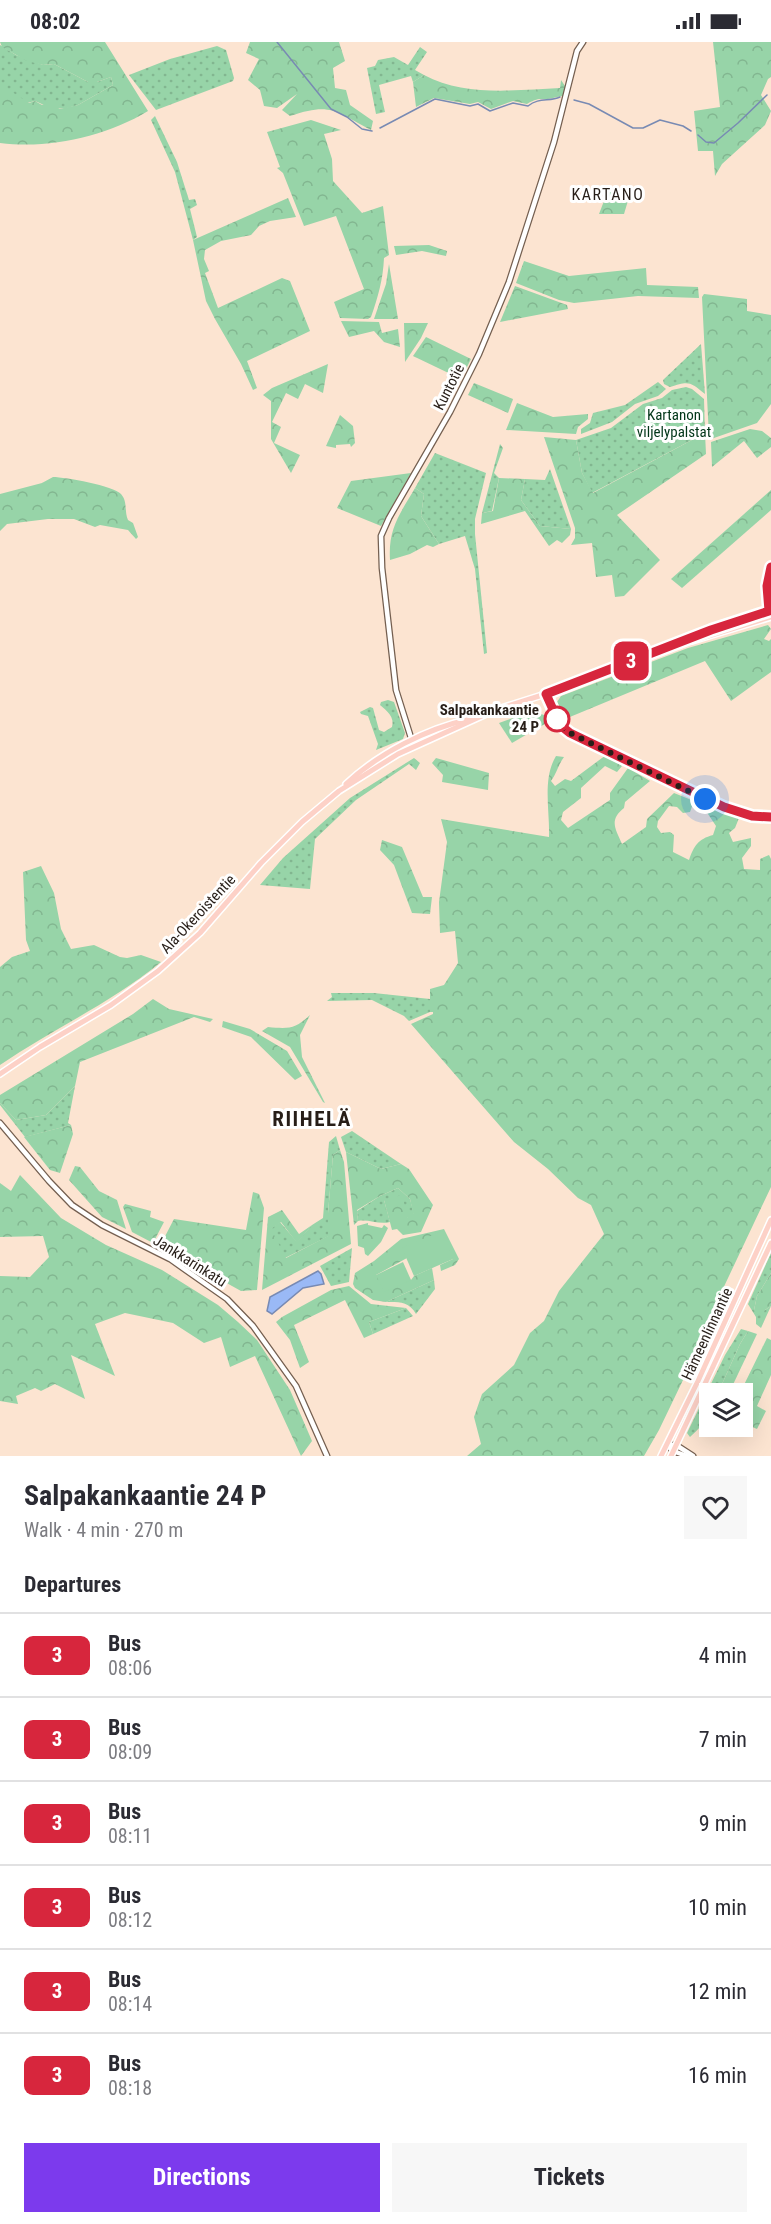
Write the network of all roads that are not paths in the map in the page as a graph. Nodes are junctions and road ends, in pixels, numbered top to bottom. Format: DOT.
graph roads {
  1 [pos="583,42"];
  2 [pos="771,567"];
  3 [pos="770,614"];
  4 [pos="546,694"];
  5 [pos="480,716"];
  6 [pos="412,741"];
  7 [pos="339,791"];
  8 [pos="771,817"];
  9 [pos="0,1074"];
  10 [pos="0,1123"];
  11 [pos="771,1220"];
  12 [pos="771,1243"];
  13 [pos="667,1445"];
  14 [pos="673,1451"];
  15 [pos="327,1456"];
  16 [pos="661,1456"];
  17 [pos="687,1456"];
  18 [pos="693,1456"];
  1 -- 6 [label="street, Kuntotie"];
  2 -- 3 [label="street"];
  3 -- 4 [label="main road, Ala-Okeroistentie"];
  4 -- 5 [label="main road, Ala-Okeroistentie"];
  4 -- 8 [label="street"];
  5 -- 6 [label="main road, Ala-Okeroistentie"];
  5 -- 7 [label="main road, Ala-Okeroistentie"];
  6 -- 7 [label="main road, Ala-Okeroistentie"];
  7 -- 9 [label="main road, Ala-Okeroistentie"];
  10 -- 15 [label="street, Jankkarinkatu"];
  11 -- 13 [label="main road, Hämeenlinnantie"];
  12 -- 14 [label="main road, Hämeenlinnantie"];
  13 -- 14 [label="street"];
  13 -- 16 [label="main road, Hämeenlinnantie"];
  14 -- 17 [label="street"];
  14 -- 18 [label="street"];
}
